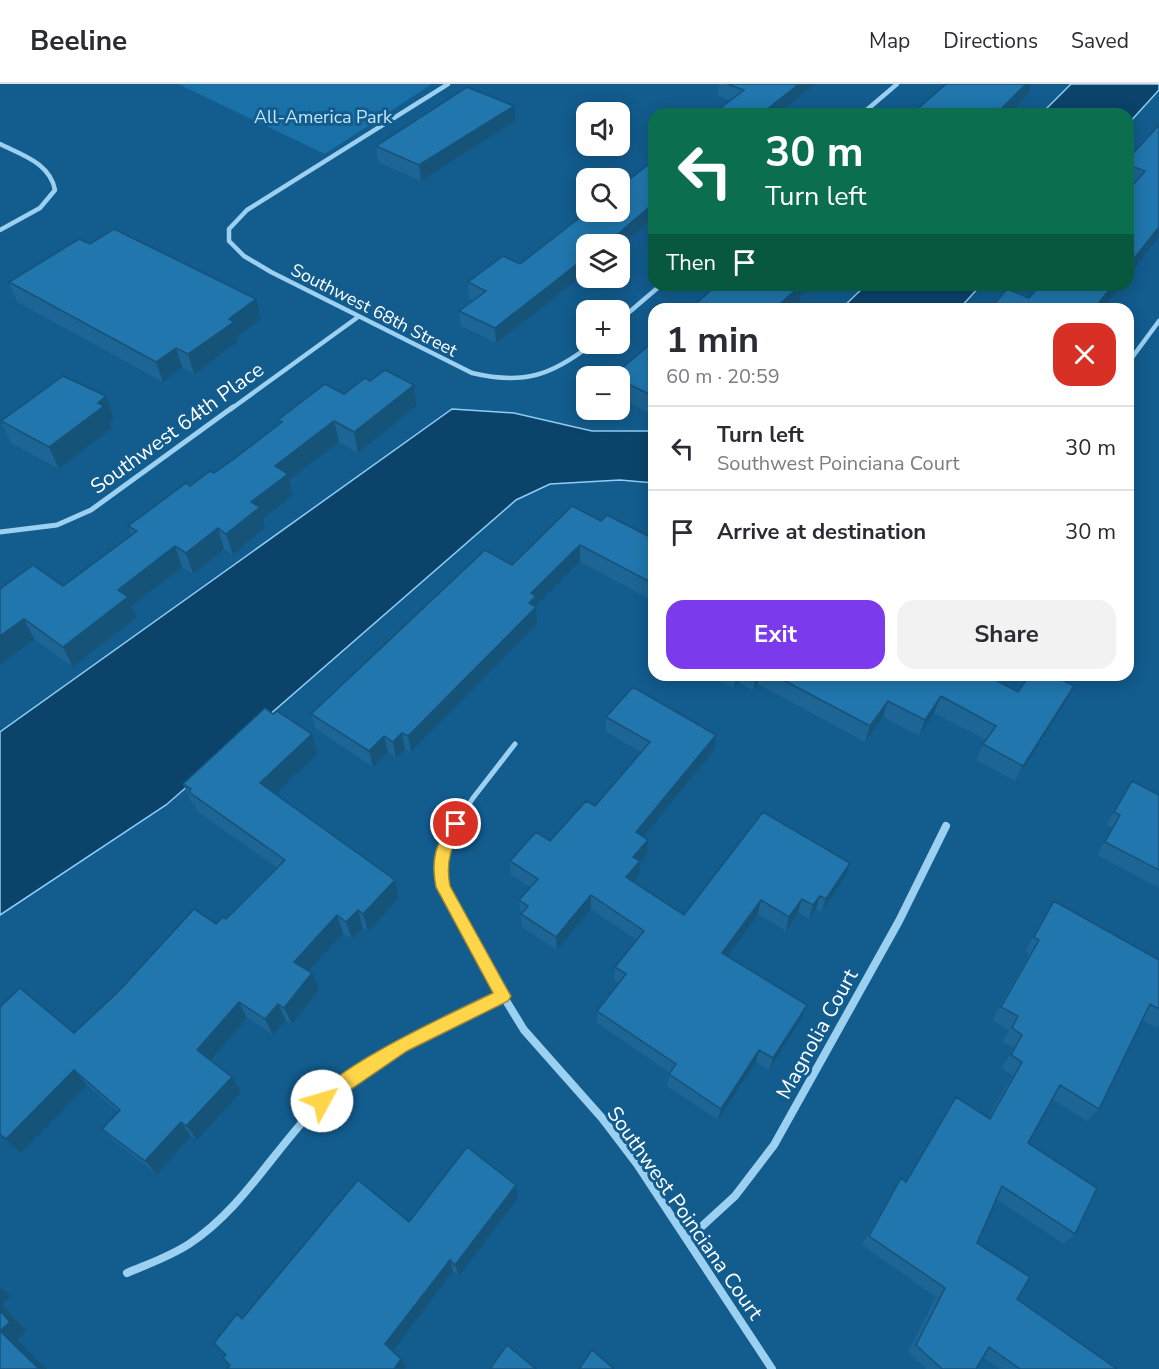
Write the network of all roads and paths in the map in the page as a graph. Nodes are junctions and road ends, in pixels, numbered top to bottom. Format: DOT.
graph roads {
  1 [pos="448,84"];
  2 [pos="897,84"];
  3 [pos="869,108"];
  4 [pos="0,144"];
  5 [pos="0,230"];
  6 [pos="654,291"];
  7 [pos="630,311"];
  8 [pos="358,317"];
  9 [pos="1159,321"];
  10 [pos="579,354"];
  11 [pos="1134,355"];
  12 [pos="0,532"];
  13 [pos="515,744"];
  14 [pos="947,825"];
  15 [pos="503,996"];
  16 [pos="687,1240"];
  17 [pos="127,1273"];
  18 [pos="772,1369"];
  1 -- 8 [label="street, Southwest 68th Street"];
  2 -- 3 [label="street"];
  4 -- 5 [label="street"];
  6 -- 7 [label="street"];
  8 -- 10 [label="street, Southwest 68th Street"];
  8 -- 12 [label="street, Southwest 64th Place"];
  9 -- 11 [label="street"];
  13 -- 15 [label="street, Southwest Poinciana Court"];
  14 -- 16 [label="street, Magnolia Court"];
  15 -- 16 [label="street, Southwest Poinciana Court"];
  15 -- 17 [label="street"];
  16 -- 18 [label="street, Southwest Poinciana Court"];
}
